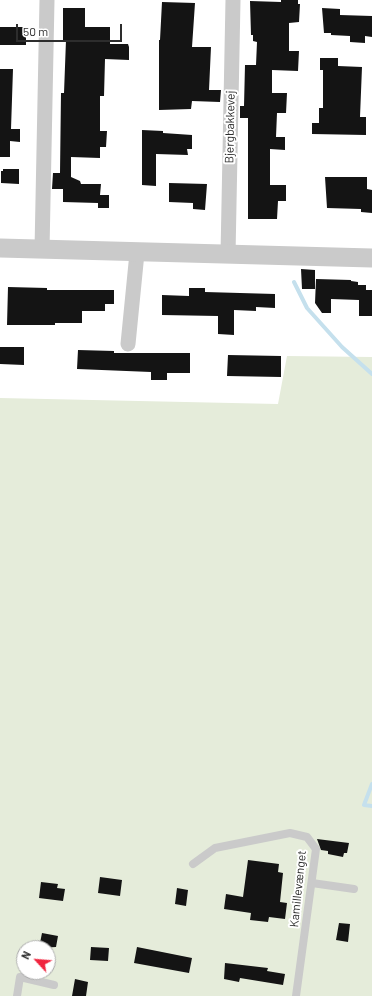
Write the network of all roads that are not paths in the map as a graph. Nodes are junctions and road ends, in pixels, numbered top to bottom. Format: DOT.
graph roads {
  1 [pos="47,0"];
  2 [pos="233,0"];
  3 [pos="0,248"];
  4 [pos="42,250"];
  5 [pos="137,252"];
  6 [pos="228,255"];
  7 [pos="372,258"];
  8 [pos="128,344"];
  9 [pos="193,864"];
  10 [pos="312,883"];
  11 [pos="354,889"];
  12 [pos="54,986"];
  13 [pos="17,996"];
  14 [pos="296,996"];
  1 -- 4 [label="street"];
  2 -- 6 [label="street, Bjergbakkevej"];
  3 -- 4 [label="street"];
  4 -- 5 [label="street"];
  5 -- 6 [label="street"];
  5 -- 8 [label="street"];
  6 -- 7 [label="street"];
  9 -- 10 [label="lane, Kamillevænget"];
  10 -- 11 [label="lane"];
  10 -- 14 [label="lane, Kamillevænget"];
  12 -- 13 [label="lane"];
}
